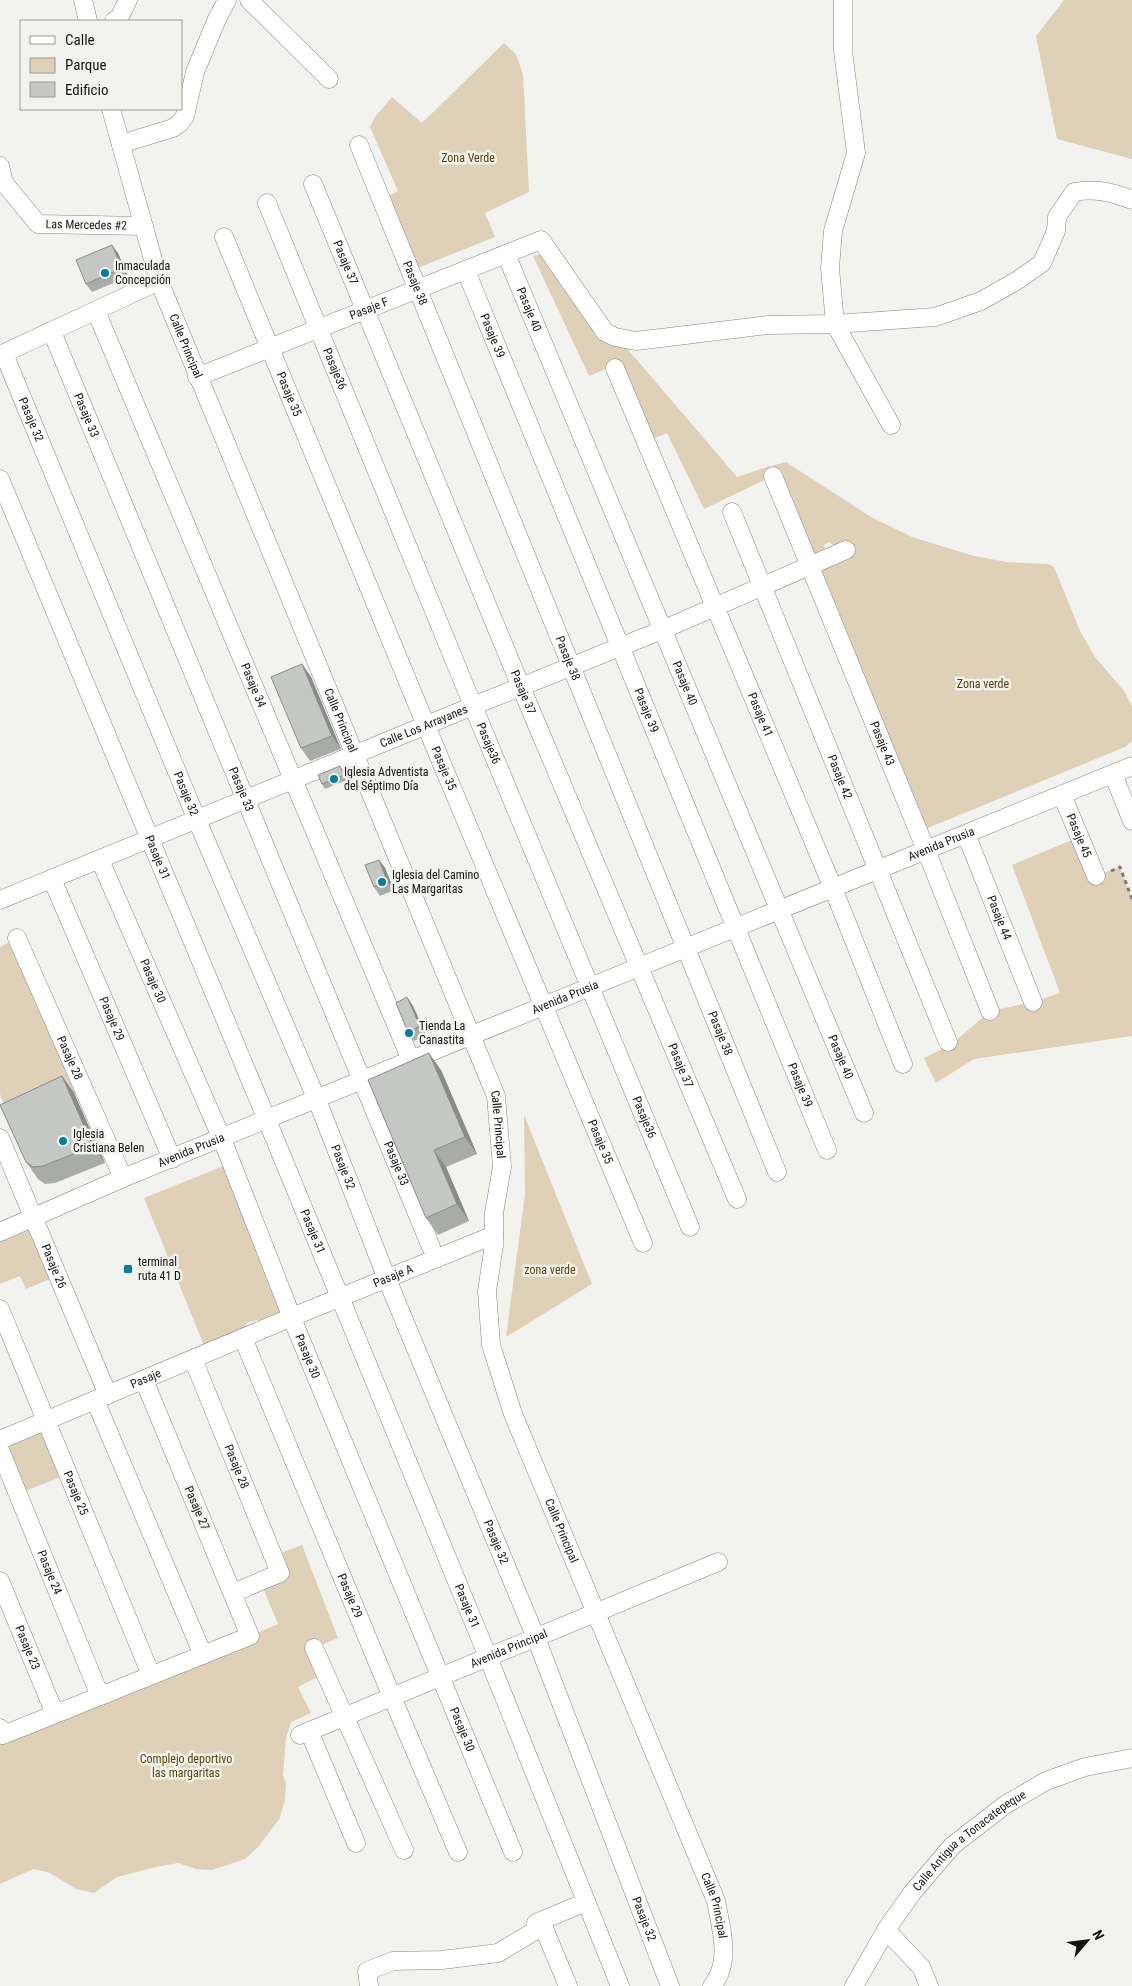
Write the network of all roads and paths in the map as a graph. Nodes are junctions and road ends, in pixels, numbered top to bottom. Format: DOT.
graph roads {
  1 [pos="83,0"];
  2 [pos="128,0"];
  3 [pos="228,0"];
  4 [pos="249,0"];
  5 [pos="843,0"];
  6 [pos="88,20"];
  7 [pos="116,20"];
  8 [pos="329,79"];
  9 [pos="111,110"];
  10 [pos="121,144"];
  11 [pos="359,145"];
  12 [pos="0,166"];
  13 [pos="314,184"];
  14 [pos="1132,200"];
  15 [pos="267,203"];
  16 [pos="144,226"];
  17 [pos="224,237"];
  18 [pos="506,254"];
  19 [pos="466,271"];
  20 [pos="159,281"];
  21 [pos="417,290"];
  22 [pos="366,310"];
  23 [pos="96,311"];
  24 [pos="835,324"];
  25 [pos="319,329"];
  26 [pos="52,332"];
  27 [pos="270,348"];
  28 [pos="2,355"];
  29 [pos="615,368"];
  30 [pos="197,377"];
  31 [pos="891,425"];
  32 [pos="773,476"];
  33 [pos="0,479"];
  34 [pos="732,512"];
  35 [pos="846,550"];
  36 [pos="811,566"];
  37 [pos="762,587"];
  38 [pos="716,608"];
  39 [pos="662,630"];
  40 [pos="619,647"];
  41 [pos="571,667"];
  42 [pos="521,687"];
  43 [pos="473,706"];
  44 [pos="426,726"];
  45 [pos="354,756"];
  46 [pos="1132,766"];
  47 [pos="1113,774"];
  48 [pos="294,781"];
  49 [pos="1062,795"];
  50 [pos="246,800"];
  51 [pos="197,820"];
  52 [pos="1132,821"];
  53 [pos="966,834"];
  54 [pos="149,840"];
  55 [pos="926,850"];
  56 [pos="100,860"];
  57 [pos="878,870"];
  58 [pos="1096,876"];
  59 [pos="52,879"];
  60 [pos="833,888"];
  61 [pos="2,895"];
  62 [pos="1132,899"];
  63 [pos="779,910"];
  64 [pos="736,928"];
  65 [pos="18,938"];
  66 [pos="686,948"];
  67 [pos="640,967"];
  68 [pos="591,987"];
  69 [pos="1033,1002"];
  70 [pos="544,1006"];
  71 [pos="990,1011"];
  72 [pos="470,1036"];
  73 [pos="948,1042"];
  74 [pos="411,1060"];
  75 [pos="903,1064"];
  76 [pos="363,1080"];
  77 [pos="317,1100"];
  78 [pos="864,1113"];
  79 [pos="267,1120"];
  80 [pos="0,1138"];
  81 [pos="222,1139"];
  82 [pos="827,1150"];
  83 [pos="172,1159"];
  84 [pos="777,1172"];
  85 [pos="123,1178"];
  86 [pos="737,1199"];
  87 [pos="34,1218"];
  88 [pos="690,1227"];
  89 [pos="0,1232"];
  90 [pos="494,1235"];
  91 [pos="643,1243"];
  92 [pos="431,1247"];
  93 [pos="387,1279"];
  94 [pos="339,1298"];
  95 [pos="0,1309"];
  96 [pos="292,1318"];
  97 [pos="243,1338"];
  98 [pos="193,1359"];
  99 [pos="144,1380"];
  100 [pos="102,1397"];
  101 [pos="46,1421"];
  102 [pos="0,1440"];
  103 [pos="0,1450"];
  104 [pos="718,1562"];
  105 [pos="0,1581"];
  106 [pos="233,1593"];
  107 [pos="595,1614"];
  108 [pos="536,1638"];
  109 [pos="314,1648"];
  110 [pos="203,1655"];
  111 [pos="488,1657"];
  112 [pos="152,1675"];
  113 [pos="441,1676"];
  114 [pos="100,1696"];
  115 [pos="392,1697"];
  116 [pos="55,1714"];
  117 [pos="344,1716"];
  118 [pos="1,1731"];
  119 [pos="1132,1758"];
  120 [pos="356,1843"];
  121 [pos="404,1850"];
  122 [pos="458,1852"];
  123 [pos="513,1852"];
  124 [pos="586,1902"];
  125 [pos="543,1926"];
  126 [pos="886,1930"];
  127 [pos="368,1986"];
  128 [pos="568,1986"];
  129 [pos="620,1986"];
  130 [pos="670,1986"];
  131 [pos="712,1986"];
  132 [pos="854,1986"];
  133 [pos="929,1986"];
  1 -- 6 [label="street"];
  2 -- 7 [label="street"];
  3 -- 10 [label="street"];
  4 -- 8 [label="street"];
  5 -- 24 [label="street"];
  9 -- 10 [label="street, Calle Principal"];
  10 -- 16 [label="street, Calle Principal"];
  11 -- 21 [label="street, Pasaje 38"];
  12 -- 16 [label="street, Las Mercedes #2"];
  13 -- 22 [label="street, Pasaje 37"];
  14 -- 24 [label="street"];
  15 -- 25 [label="street, Pasaje36"];
  16 -- 20 [label="street, Calle Principal"];
  17 -- 27 [label="street, Pasaje 35"];
  18 -- 19 [label="street, Pasaje F"];
  18 -- 24 [label="street, Pasaje F"];
  18 -- 39 [label="street, Pasaje 40"];
  19 -- 21 [label="street, Pasaje F"];
  19 -- 40 [label="street, Pasaje 39"];
  20 -- 23 [label="street"];
  20 -- 30 [label="street, Calle Principal"];
  21 -- 22 [label="street, Pasaje F"];
  21 -- 41 [label="street, Pasaje 38"];
  22 -- 25 [label="street, Pasaje F"];
  22 -- 42 [label="street, Pasaje 37"];
  23 -- 26 [label="street"];
  23 -- 48 [label="street, Pasaje 34"];
  24 -- 31 [label="street"];
  25 -- 27 [label="street, Pasaje F"];
  25 -- 43 [label="street, Pasaje36"];
  26 -- 28 [label="street"];
  26 -- 50 [label="street, Pasaje 33"];
  27 -- 30 [label="street, Pasaje F"];
  27 -- 44 [label="street, Pasaje 35"];
  28 -- 51 [label="street, Pasaje 32"];
  29 -- 38 [label="street, Pasaje 41"];
  30 -- 45 [label="street, Calle Principal"];
  32 -- 36 [label="street, Pasaje 43"];
  33 -- 54 [label="street, Pasaje 31"];
  34 -- 37 [label="street, Pasaje 42"];
  35 -- 36 [label="street, Calle Los Arrayanes"];
  36 -- 37 [label="street, Calle Los Arrayanes"];
  36 -- 55 [label="street, Pasaje 43"];
  37 -- 38 [label="street, Calle Los Arrayanes"];
  37 -- 57 [label="street, Pasaje 42"];
  38 -- 39 [label="street, Calle Los Arrayanes"];
  38 -- 60 [label="street, Pasaje 41"];
  39 -- 40 [label="street, Calle Los Arrayanes"];
  39 -- 63 [label="street, Pasaje 40"];
  40 -- 41 [label="street, Calle Los Arrayanes"];
  40 -- 64 [label="street, Pasaje 39"];
  41 -- 42 [label="street, Calle Los Arrayanes"];
  41 -- 66 [label="street, Pasaje 38"];
  42 -- 43 [label="street, Calle Los Arrayanes"];
  42 -- 67 [label="street, Pasaje 37"];
  43 -- 44 [label="street, Calle Los Arrayanes"];
  43 -- 68 [label="street, Pasaje36"];
  44 -- 45 [label="street, Calle Los Arrayanes"];
  44 -- 70 [label="street, Pasaje 35"];
  45 -- 48 [label="street, Calle Los Arrayanes"];
  45 -- 72 [label="street, Calle Principal"];
  46 -- 47 [label="street, Avenida Prusia"];
  47 -- 49 [label="street, Avenida Prusia"];
  47 -- 52 [label="street"];
  48 -- 50 [label="street, Calle Los Arrayanes"];
  48 -- 74 [label="street, Pasaje 34"];
  49 -- 53 [label="street, Avenida Prusia"];
  49 -- 58 [label="street, Pasaje 45"];
  50 -- 51 [label="street, Calle Los Arrayanes"];
  50 -- 76 [label="street, Pasaje 33"];
  51 -- 54 [label="street, Calle Los Arrayanes"];
  51 -- 77 [label="street, Pasaje 32"];
  53 -- 55 [label="street, Avenida Prusia"];
  53 -- 69 [label="street, Pasaje 44"];
  54 -- 56 [label="street, Calle Los Arrayanes"];
  54 -- 79 [label="street, Pasaje 31"];
  55 -- 57 [label="street, Avenida Prusia"];
  55 -- 71 [label="street, Pasaje 43"];
  56 -- 59 [label="street, Calle Los Arrayanes"];
  56 -- 81 [label="street, Pasaje 30"];
  57 -- 60 [label="street, Avenida Prusia"];
  57 -- 73 [label="street, Pasaje 42"];
  58 -- 62 [label="path"];
  59 -- 61 [label="street, Calle Los Arrayanes"];
  59 -- 83 [label="street, Pasaje 29"];
  60 -- 63 [label="street, Avenida Prusia"];
  60 -- 75 [label="street, Pasaje 41"];
  63 -- 64 [label="street, Avenida Prusia"];
  63 -- 78 [label="street, Pasaje 40"];
  64 -- 66 [label="street, Avenida Prusia"];
  64 -- 82 [label="street, Pasaje 39"];
  65 -- 85 [label="street, Pasaje 28"];
  66 -- 67 [label="street, Avenida Prusia"];
  66 -- 84 [label="street, Pasaje 38"];
  67 -- 68 [label="street, Avenida Prusia"];
  67 -- 86 [label="street, Pasaje 37"];
  68 -- 70 [label="street, Avenida Prusia"];
  68 -- 88 [label="street, Pasaje36"];
  70 -- 72 [label="street, Avenida Prusia"];
  70 -- 91 [label="street, Pasaje 35"];
  72 -- 74 [label="street, Avenida Prusia"];
  72 -- 90 [label="street, Calle Principal"];
  74 -- 76 [label="street, Avenida Prusia"];
  76 -- 77 [label="street, Avenida Prusia"];
  76 -- 92 [label="street, Pasaje 33"];
  77 -- 79 [label="street, Avenida Prusia"];
  77 -- 93 [label="street, Pasaje 32"];
  79 -- 81 [label="street, Avenida Prusia"];
  79 -- 94 [label="street, Pasaje 31"];
  80 -- 87 [label="street, Pasaje 26"];
  81 -- 83 [label="street, Avenida Prusia"];
  81 -- 96 [label="street, Pasaje 30"];
  83 -- 85 [label="street, Avenida Prusia"];
  85 -- 87 [label="street, Avenida Prusia"];
  87 -- 89 [label="street, Avenida Prusia"];
  87 -- 100 [label="street, Pasaje 26"];
  90 -- 93 [label="street, Pasaje A"];
  90 -- 107 [label="street, Calle Principal"];
  93 -- 94 [label="street, Pasaje A"];
  93 -- 108 [label="street, Pasaje 32"];
  94 -- 96 [label="street, Pasaje A"];
  94 -- 111 [label="street, Pasaje 31"];
  95 -- 101 [label="street, Pasaje 25"];
  96 -- 97 [label="street, Pasaje"];
  96 -- 113 [label="street, Pasaje 30"];
  97 -- 98 [label="street, Pasaje"];
  97 -- 115 [label="street, Pasaje 29"];
  98 -- 99 [label="street, Pasaje"];
  98 -- 106 [label="street, Pasaje 28"];
  99 -- 100 [label="street, Pasaje"];
  99 -- 106 [label="street, Pasaje 27"];
  100 -- 101 [label="street, Pasaje"];
  100 -- 110 [label="street, Pasaje 26"];
  101 -- 102 [label="street, Pasaje"];
  101 -- 112 [label="street, Pasaje 25"];
  103 -- 114 [label="street, Pasaje 24"];
  104 -- 107 [label="street, Avenida Principal"];
  105 -- 116 [label="street, Pasaje 23"];
  106 -- 110 [label="street, Pasaje 27"];
  107 -- 108 [label="street, Avenida Principal"];
  107 -- 131 [label="street, Calle Principal"];
  108 -- 111 [label="street, Avenida Principal"];
  108 -- 130 [label="street, Pasaje 32"];
  109 -- 117 [label="street"];
  110 -- 112 [label="street"];
  111 -- 113 [label="street, Avenida Principal"];
  111 -- 124 [label="street, Pasaje 31"];
  112 -- 114 [label="street"];
  113 -- 115 [label="street, Avenida Principal"];
  113 -- 123 [label="street, Pasaje 30"];
  114 -- 116 [label="street"];
  115 -- 117 [label="street, Avenida Principal"];
  115 -- 122 [label="street, Pasaje 29"];
  116 -- 118 [label="street"];
  117 -- 120 [label="street, Avenida Principal"];
  117 -- 121 [label="street"];
  119 -- 126 [label="street, Calle Antigua a Tonacatepeque"];
  124 -- 127 [label="street"];
  124 -- 129 [label="street, Pasaje 31"];
  125 -- 128 [label="street"];
  126 -- 132 [label="street, Calle Antigua a Tonacatepeque"];
  126 -- 133 [label="street"];
}
